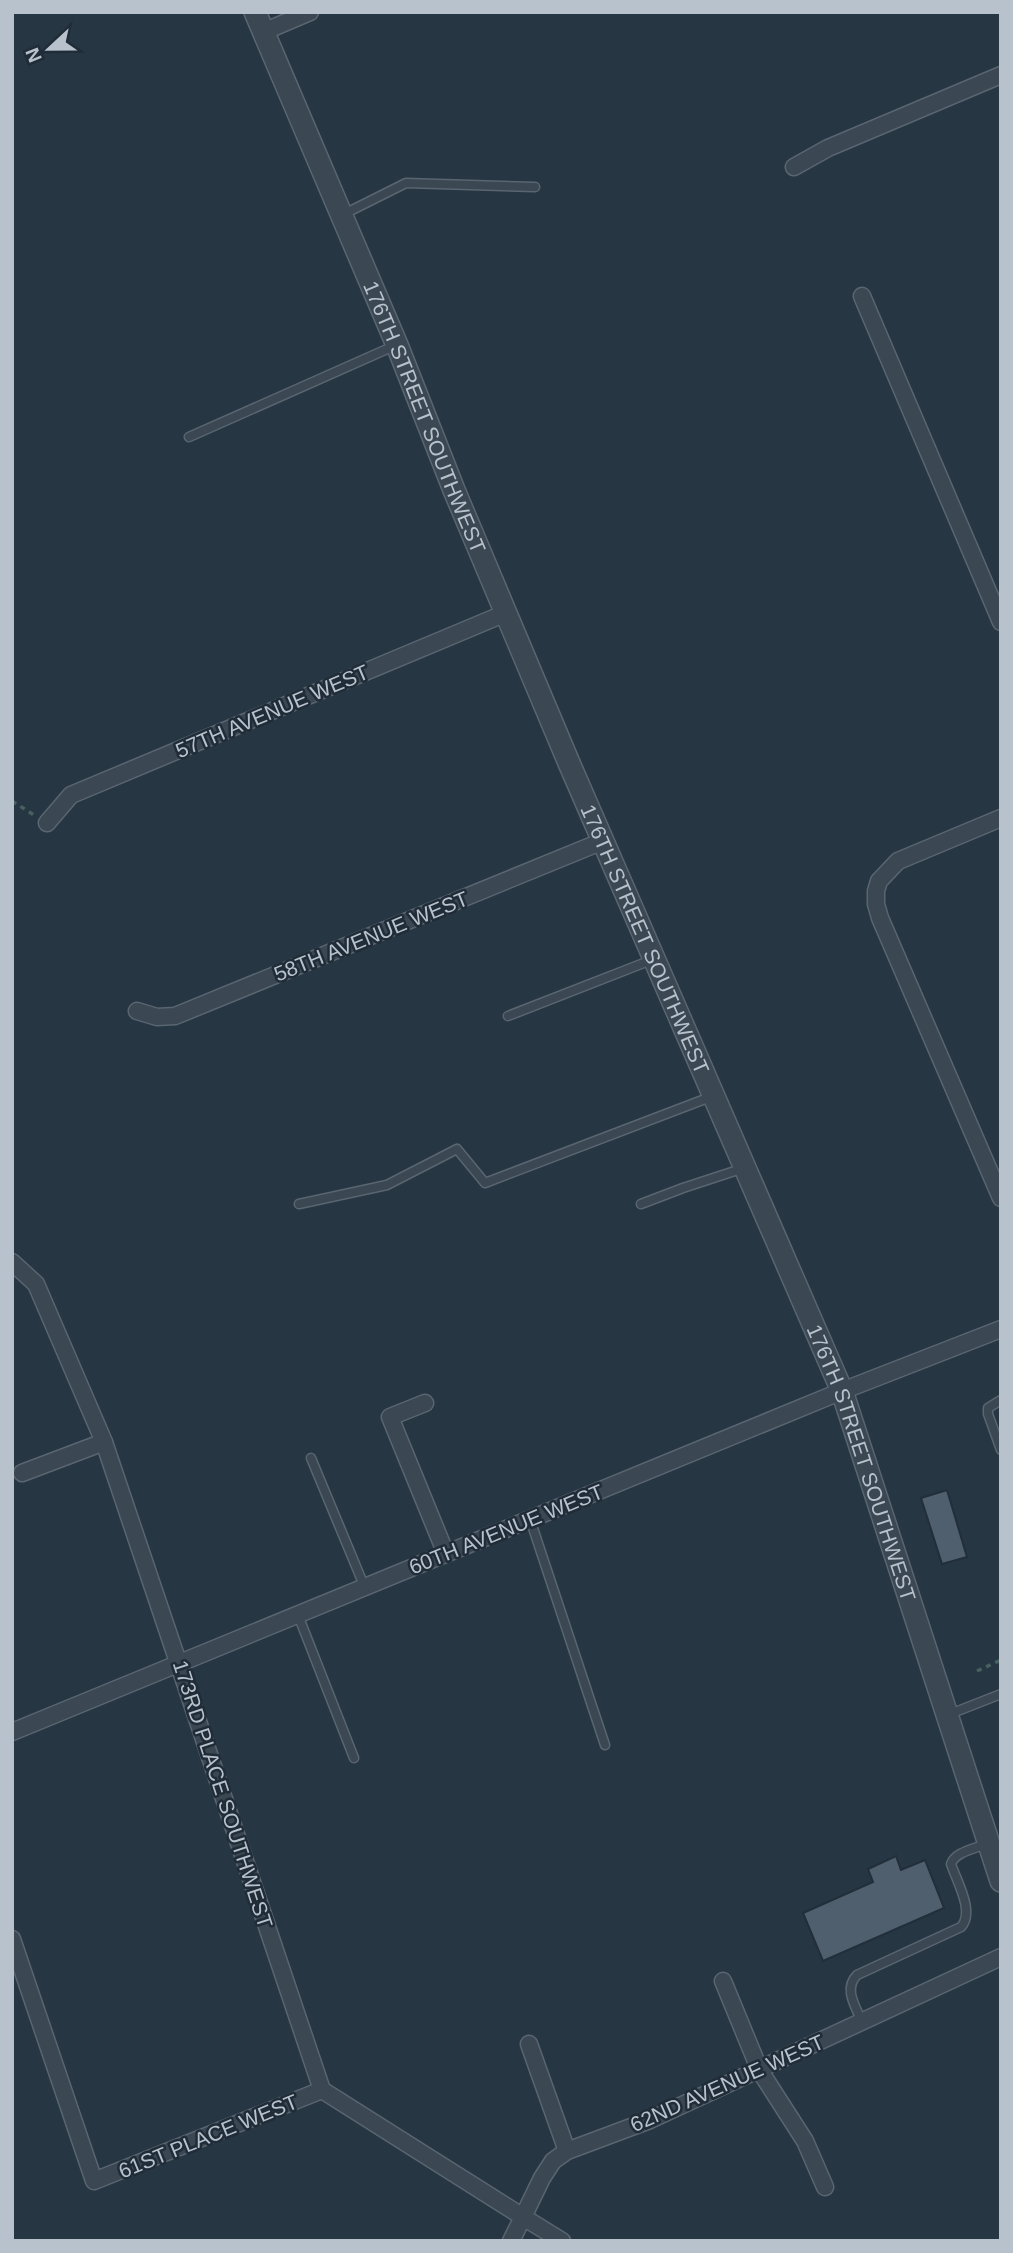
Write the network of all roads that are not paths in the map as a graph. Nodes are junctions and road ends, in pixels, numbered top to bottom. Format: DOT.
graph roads {
  1 [pos="310,12"];
  2 [pos="259,22"];
  3 [pos="1001,75"];
  4 [pos="794,167"];
  5 [pos="535,187"];
  6 [pos="342,215"];
  7 [pos="862,296"];
  8 [pos="397,345"];
  9 [pos="189,437"];
  10 [pos="506,613"];
  11 [pos="1001,622"];
  12 [pos="1001,818"];
  13 [pos="47,823"];
  14 [pos="603,841"];
  15 [pos="654,959"];
  16 [pos="137,1011"];
  17 [pos="508,1016"];
  18 [pos="713,1096"];
  19 [pos="744,1168"];
  20 [pos="1001,1198"];
  21 [pos="299,1204"];
  22 [pos="641,1204"];
  23 [pos="12,1262"];
  24 [pos="1001,1329"];
  25 [pos="842,1391"];
  26 [pos="1001,1400"];
  27 [pos="425,1404"];
  28 [pos="104,1442"];
  29 [pos="1001,1450"];
  30 [pos="311,1458"];
  31 [pos="22,1474"];
  32 [pos="530,1519"];
  33 [pos="446,1555"];
  34 [pos="365,1588"];
  35 [pos="298,1615"];
  36 [pos="180,1664"];
  37 [pos="1001,1694"];
  38 [pos="947,1715"];
  39 [pos="12,1732"];
  40 [pos="605,1745"];
  41 [pos="354,1758"];
  42 [pos="989,1843"];
  43 [pos="1001,1881"];
  44 [pos="12,1939"];
  45 [pos="1001,1957"];
  46 [pos="723,1981"];
  47 [pos="862,2022"];
  48 [pos="529,2044"];
  49 [pos="761,2071"];
  50 [pos="322,2090"];
  51 [pos="567,2151"];
  52 [pos="825,2187"];
  53 [pos="523,2217"];
  54 [pos="510,2241"];
  55 [pos="562,2241"];
  1 -- 2 [label="street"];
  2 -- 6 [label="street, 176TH STREET SOUTHWEST"];
  3 -- 4 [label="street"];
  5 -- 6 [label="lane"];
  6 -- 8 [label="street, 176TH STREET SOUTHWEST"];
  7 -- 11 [label="street"];
  8 -- 9 [label="lane"];
  8 -- 10 [label="street, 176TH STREET SOUTHWEST"];
  10 -- 13 [label="street, 57TH AVENUE WEST"];
  10 -- 14 [label="street, 176TH STREET SOUTHWEST"];
  12 -- 20 [label="street"];
  14 -- 15 [label="street, 176TH STREET SOUTHWEST"];
  14 -- 16 [label="street, 58TH AVENUE WEST"];
  15 -- 17 [label="lane"];
  15 -- 18 [label="street, 176TH STREET SOUTHWEST"];
  18 -- 19 [label="street, 176TH STREET SOUTHWEST"];
  18 -- 21 [label="lane"];
  19 -- 22 [label="lane"];
  19 -- 25 [label="street, 176TH STREET SOUTHWEST"];
  23 -- 28 [label="street, 173RD PLACE SOUTHWEST"];
  24 -- 25 [label="street, 60TH AVENUE WEST"];
  25 -- 32 [label="street, 60TH AVENUE WEST"];
  25 -- 38 [label="street, 176TH STREET SOUTHWEST"];
  26 -- 29 [label="lane"];
  27 -- 33 [label="street"];
  28 -- 31 [label="street"];
  28 -- 36 [label="street, 173RD PLACE SOUTHWEST"];
  30 -- 34 [label="lane"];
  32 -- 33 [label="street, 60TH AVENUE WEST"];
  32 -- 40 [label="lane"];
  33 -- 34 [label="street, 60TH AVENUE WEST"];
  34 -- 35 [label="street, 60TH AVENUE WEST"];
  35 -- 36 [label="street, 60TH AVENUE WEST"];
  35 -- 41 [label="lane"];
  36 -- 39 [label="street, 60TH AVENUE WEST"];
  36 -- 50 [label="street, 173RD PLACE SOUTHWEST"];
  37 -- 38 [label="lane"];
  38 -- 42 [label="street, 176TH STREET SOUTHWEST"];
  42 -- 43 [label="street, 176TH STREET SOUTHWEST"];
  42 -- 47 [label="lane"];
  44 -- 50 [label="street, 61ST PLACE WEST"];
  45 -- 47 [label="street, 62ND AVENUE WEST"];
  46 -- 49 [label="street"];
  47 -- 49 [label="street, 62ND AVENUE WEST"];
  48 -- 51 [label="street"];
  49 -- 51 [label="street, 62ND AVENUE WEST"];
  49 -- 52 [label="street"];
  50 -- 53 [label="street"];
  51 -- 53 [label="street, 62ND AVENUE WEST"];
  53 -- 54 [label="street"];
  53 -- 55 [label="street"];
}
